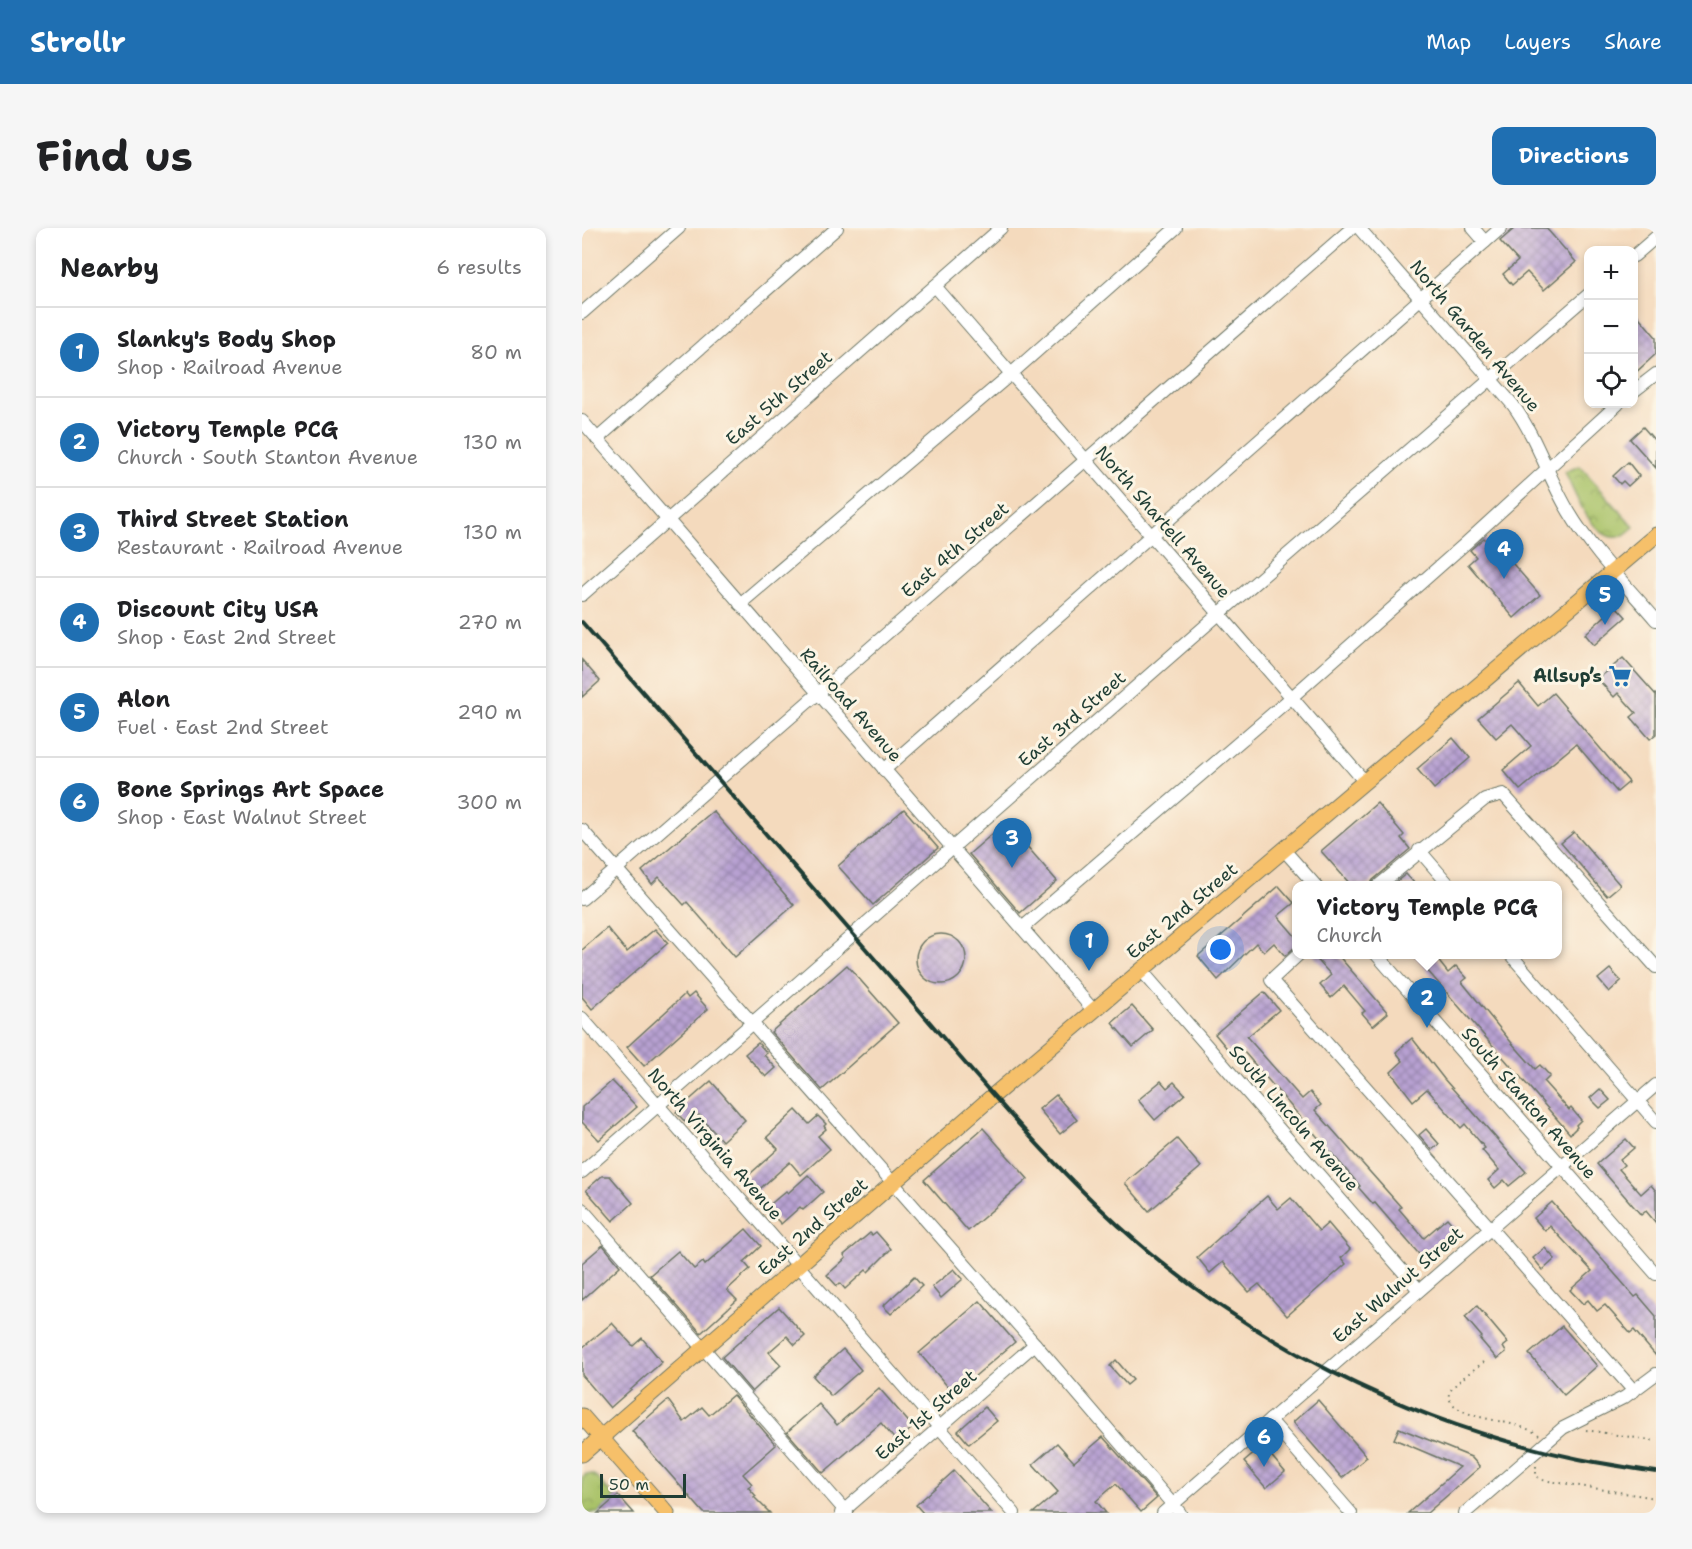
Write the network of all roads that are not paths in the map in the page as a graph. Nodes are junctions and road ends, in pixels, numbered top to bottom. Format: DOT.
graph roads {
  1 [pos="679,228"];
  2 [pos="837,228"];
  3 [pos="1001,228"];
  4 [pos="1176,228"];
  5 [pos="1352,228"];
  6 [pos="1359,228"];
  7 [pos="1473,228"];
  8 [pos="1501,228"];
  9 [pos="1656,237"];
  10 [pos="1485,242"];
  11 [pos="1638,253"];
  12 [pos="935,285"];
  13 [pos="1421,299"];
  14 [pos="1584,299"];
  15 [pos="582,312"];
  16 [pos="1011,374"];
  17 [pos="1656,374"];
  18 [pos="1492,380"];
  19 [pos="1638,388"];
  20 [pos="1614,408"];
  21 [pos="582,421"];
  22 [pos="597,439"];
  23 [pos="1086,460"];
  24 [pos="1548,468"];
  25 [pos="667,520"];
  26 [pos="1151,535"];
  27 [pos="1656,535"];
  28 [pos="1614,572"];
  29 [pos="582,595"];
  30 [pos="740,604"];
  31 [pos="1219,614"];
  32 [pos="1656,620"];
  33 [pos="818,694"];
  34 [pos="1292,697"];
  35 [pos="884,770"];
  36 [pos="1365,782"];
  37 [pos="582,830"];
  38 [pos="952,849"];
  39 [pos="1284,850"];
  40 [pos="1419,850"];
  41 [pos="616,869"];
  42 [pos="1312,881"];
  43 [pos="1383,881"];
  44 [pos="1446,881"];
  45 [pos="582,899"];
  46 [pos="1022,928"];
  47 [pos="1294,959"];
  48 [pos="1380,959"];
  49 [pos="1514,959"];
  50 [pos="1656,967"];
  51 [pos="1142,971"];
  52 [pos="1094,1011"];
  53 [pos="582,1018"];
  54 [pos="752,1024"];
  55 [pos="1656,1085"];
  56 [pos="1638,1101"];
  57 [pos="658,1106"];
  58 [pos="1656,1122"];
  59 [pos="1562,1167"];
  60 [pos="582,1172"];
  61 [pos="892,1184"];
  62 [pos="582,1209"];
  63 [pos="1490,1229"];
  64 [pos="797,1266"];
  65 [pos="1656,1274"];
  66 [pos="1419,1290"];
  67 [pos="1035,1344"];
  68 [pos="703,1348"];
  69 [pos="1656,1374"];
  70 [pos="1634,1391"];
  71 [pos="582,1416"];
  72 [pos="1270,1420"];
  73 [pos="939,1428"];
  74 [pos="601,1438"];
  75 [pos="582,1454"];
  76 [pos="1172,1510"];
  77 [pos="844,1512"];
  78 [pos="667,1513"];
  79 [pos="1014,1513"];
  80 [pos="1351,1513"];
  81 [pos="1465,1513"];
  1 -- 15 [label="street"];
  2 -- 22 [label="street"];
  3 -- 12 [label="street, East 5th Street"];
  4 -- 16 [label="street"];
  5 -- 23 [label="street, East 4th Street"];
  6 -- 13 [label="street, North Garden Avenue"];
  7 -- 10 [label="street"];
  8 -- 10 [label="street"];
  9 -- 11 [label="street"];
  10 -- 13 [label="street"];
  12 -- 16 [label="street, North Shartell Avenue"];
  12 -- 25 [label="street, East 5th Street"];
  13 -- 18 [label="street, North Garden Avenue"];
  13 -- 26 [label="street"];
  14 -- 18 [label="street, East 3rd Street"];
  16 -- 23 [label="street, North Shartell Avenue"];
  16 -- 30 [label="street"];
  17 -- 19 [label="street"];
  18 -- 24 [label="street, North Garden Avenue"];
  18 -- 31 [label="street, East 3rd Street"];
  20 -- 24 [label="street"];
  21 -- 22 [label="street, Railroad Avenue"];
  22 -- 25 [label="street, Railroad Avenue"];
  23 -- 26 [label="street, North Shartell Avenue"];
  23 -- 33 [label="street, East 4th Street"];
  24 -- 28 [label="street, North Garden Avenue"];
  24 -- 34 [label="street"];
  25 -- 29 [label="street, East 5th Street"];
  25 -- 30 [label="street, Railroad Avenue"];
  26 -- 31 [label="street, North Shartell Avenue"];
  26 -- 35 [label="street"];
  27 -- 28 [label="main road, East 2nd Street"];
  28 -- 32 [label="street, North Garden Avenue"];
  28 -- 36 [label="main road, East 2nd Street"];
  30 -- 33 [label="street, Railroad Avenue"];
  31 -- 34 [label="street, North Shartell Avenue"];
  31 -- 38 [label="street, East 3rd Street"];
  33 -- 35 [label="street, Railroad Avenue"];
  33 -- 41 [label="street, East 4th Street"];
  34 -- 36 [label="street, North Shartell Avenue"];
  34 -- 46 [label="street"];
  35 -- 38 [label="street, Railroad Avenue"];
  36 -- 39 [label="main road, East 2nd Street"];
  37 -- 41 [label="street"];
  38 -- 46 [label="street, Railroad Avenue"];
  38 -- 54 [label="street, East 3rd Street"];
  39 -- 42 [label="street"];
  39 -- 51 [label="main road, East 2nd Street"];
  40 -- 43 [label="street"];
  40 -- 44 [label="street"];
  40 -- 50 [label="street"];
  41 -- 45 [label="street, East 4th Street"];
  41 -- 54 [label="street"];
  46 -- 52 [label="street, Railroad Avenue"];
  47 -- 63 [label="street"];
  48 -- 59 [label="street, South Stanton Avenue"];
  49 -- 56 [label="street"];
  51 -- 52 [label="main road, East 2nd Street"];
  51 -- 66 [label="street, South Lincoln Avenue"];
  52 -- 61 [label="main road, East 2nd Street"];
  53 -- 57 [label="street, North Virginia Avenue"];
  54 -- 57 [label="street, East 3rd Street"];
  54 -- 61 [label="street"];
  55 -- 56 [label="street, East Walnut Street"];
  56 -- 58 [label="street"];
  56 -- 59 [label="street, East Walnut Street"];
  57 -- 60 [label="street, East 3rd Street"];
  57 -- 64 [label="street, North Virginia Avenue"];
  59 -- 63 [label="street, East Walnut Street"];
  59 -- 65 [label="street, South Stanton Avenue"];
  61 -- 64 [label="main road, East 2nd Street"];
  61 -- 67 [label="street"];
  62 -- 68 [label="street"];
  63 -- 66 [label="street, East Walnut Street"];
  63 -- 70 [label="street"];
  64 -- 68 [label="main road, East 2nd Street"];
  64 -- 73 [label="street, North Virginia Avenue"];
  66 -- 72 [label="street, East Walnut Street"];
  67 -- 73 [label="street, East 1st Street"];
  67 -- 76 [label="street"];
  68 -- 74 [label="main road, East 2nd Street"];
  68 -- 77 [label="street"];
  69 -- 70 [label="street"];
  70 -- 81 [label="street"];
  71 -- 74 [label="main road"];
  72 -- 76 [label="street, East Walnut Street"];
  72 -- 80 [label="street"];
  73 -- 77 [label="street, East 1st Street"];
  73 -- 79 [label="street, North Virginia Avenue"];
  74 -- 75 [label="main road, East 2nd Street"];
  74 -- 78 [label="main road"];
}
